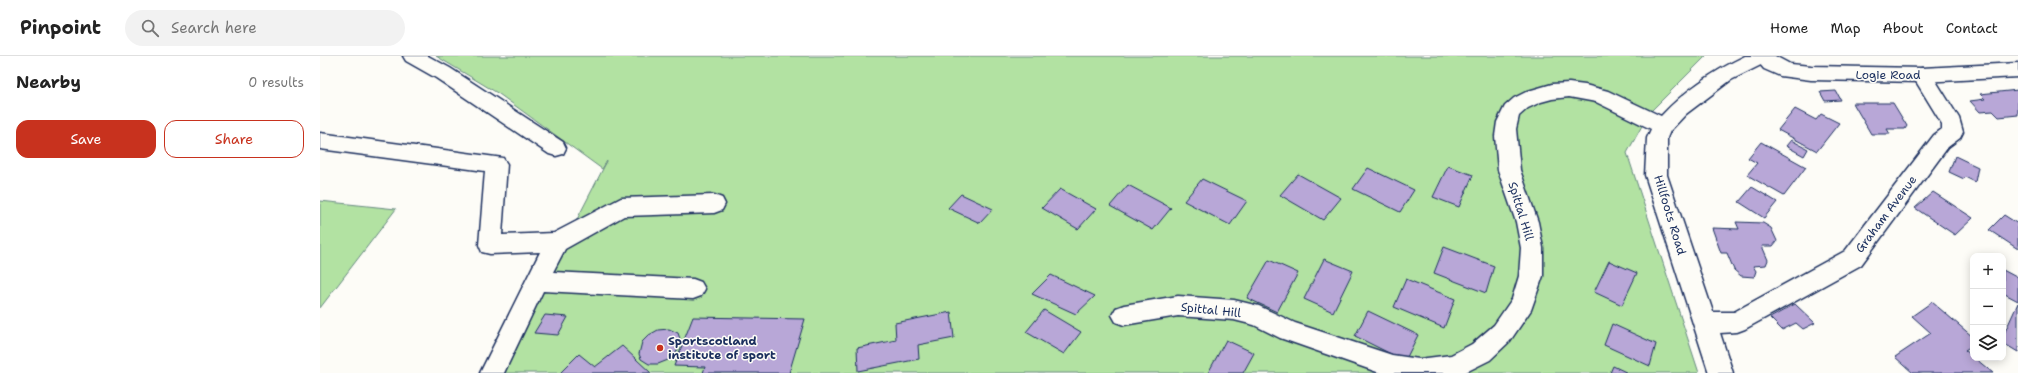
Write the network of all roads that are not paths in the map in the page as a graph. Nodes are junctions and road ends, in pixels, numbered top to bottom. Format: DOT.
graph roads {
  1 [pos="413,56"];
  2 [pos="1763,56"];
  3 [pos="2018,70"];
  4 [pos="1922,75"];
  5 [pos="1663,126"];
  6 [pos="320,141"];
  7 [pos="556,148"];
  8 [pos="714,204"];
  9 [pos="557,242"];
  10 [pos="536,281"];
  11 [pos="693,289"];
  12 [pos="1124,315"];
  13 [pos="1704,323"];
  14 [pos="492,373"];
  15 [pos="1721,373"];
  1 -- 7 [label="street"];
  2 -- 4 [label="street, Logie Road"];
  2 -- 5 [label="street, Hillfoots Road"];
  3 -- 4 [label="street, Logie Road"];
  4 -- 13 [label="street, Graham Avenue"];
  5 -- 12 [label="street, Spittal Hill"];
  5 -- 13 [label="street, Hillfoots Road"];
  6 -- 9 [label="street"];
  8 -- 9 [label="street"];
  9 -- 10 [label="street"];
  10 -- 11 [label="street"];
  10 -- 14 [label="street"];
  13 -- 15 [label="street, Hillfoots Road"];
}
